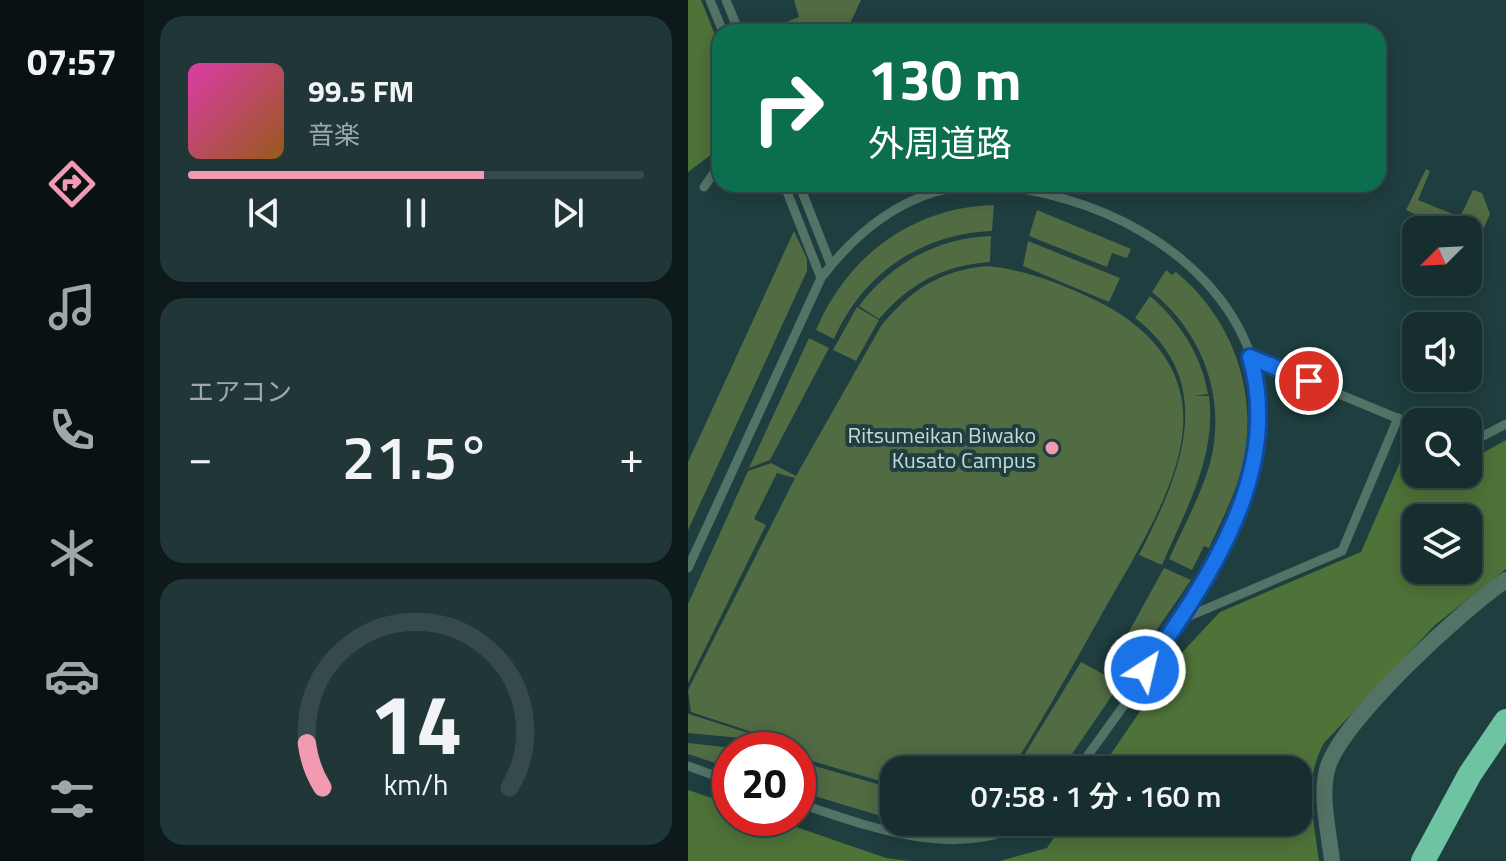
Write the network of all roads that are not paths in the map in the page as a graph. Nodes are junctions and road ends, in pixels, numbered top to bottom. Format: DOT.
graph roads {
  1 [pos="710,0"];
  2 [pos="726,0"];
  3 [pos="720,24"];
  4 [pos="736,24"];
  5 [pos="712,176"];
  6 [pos="704,187"];
  7 [pos="787,192"];
  8 [pos="802,192"];
  9 [pos="944,192"];
  10 [pos="1041,192"];
  11 [pos="831,265"];
  12 [pos="821,278"];
  13 [pos="1250,357"];
  14 [pos="1398,418"];
  15 [pos="1402,420"];
  16 [pos="1506,424"];
  17 [pos="1482,437"];
  18 [pos="688,568"];
  19 [pos="1506,580"];
  20 [pos="1180,620"];
  21 [pos="1506,721"];
  22 [pos="1087,756"];
  23 [pos="688,766"];
  24 [pos="712,775"];
  25 [pos="816,809"];
  26 [pos="880,829"];
  27 [pos="911,836"];
  28 [pos="996,836"];
  29 [pos="1332,861"];
  30 [pos="1423,861"];
  1 -- 3 [label="lane"];
  2 -- 4 [label="lane"];
  5 -- 6 [label="lane"];
  7 -- 12 [label="lane"];
  8 -- 11 [label="lane"];
  9 -- 11 [label="lane"];
  10 -- 13 [label="lane"];
  11 -- 12 [label="lane"];
  12 -- 18 [label="lane"];
  13 -- 14 [label="lane"];
  13 -- 20 [label="lane"];
  14 -- 15 [label="lane"];
  14 -- 20 [label="lane"];
  16 -- 17 [label="lane"];
  19 -- 29 [label="street"];
  20 -- 22 [label="lane"];
  21 -- 30 [label="highway"];
  23 -- 24 [label="lane"];
  25 -- 26 [label="lane"];
  27 -- 28 [label="lane"];
}
